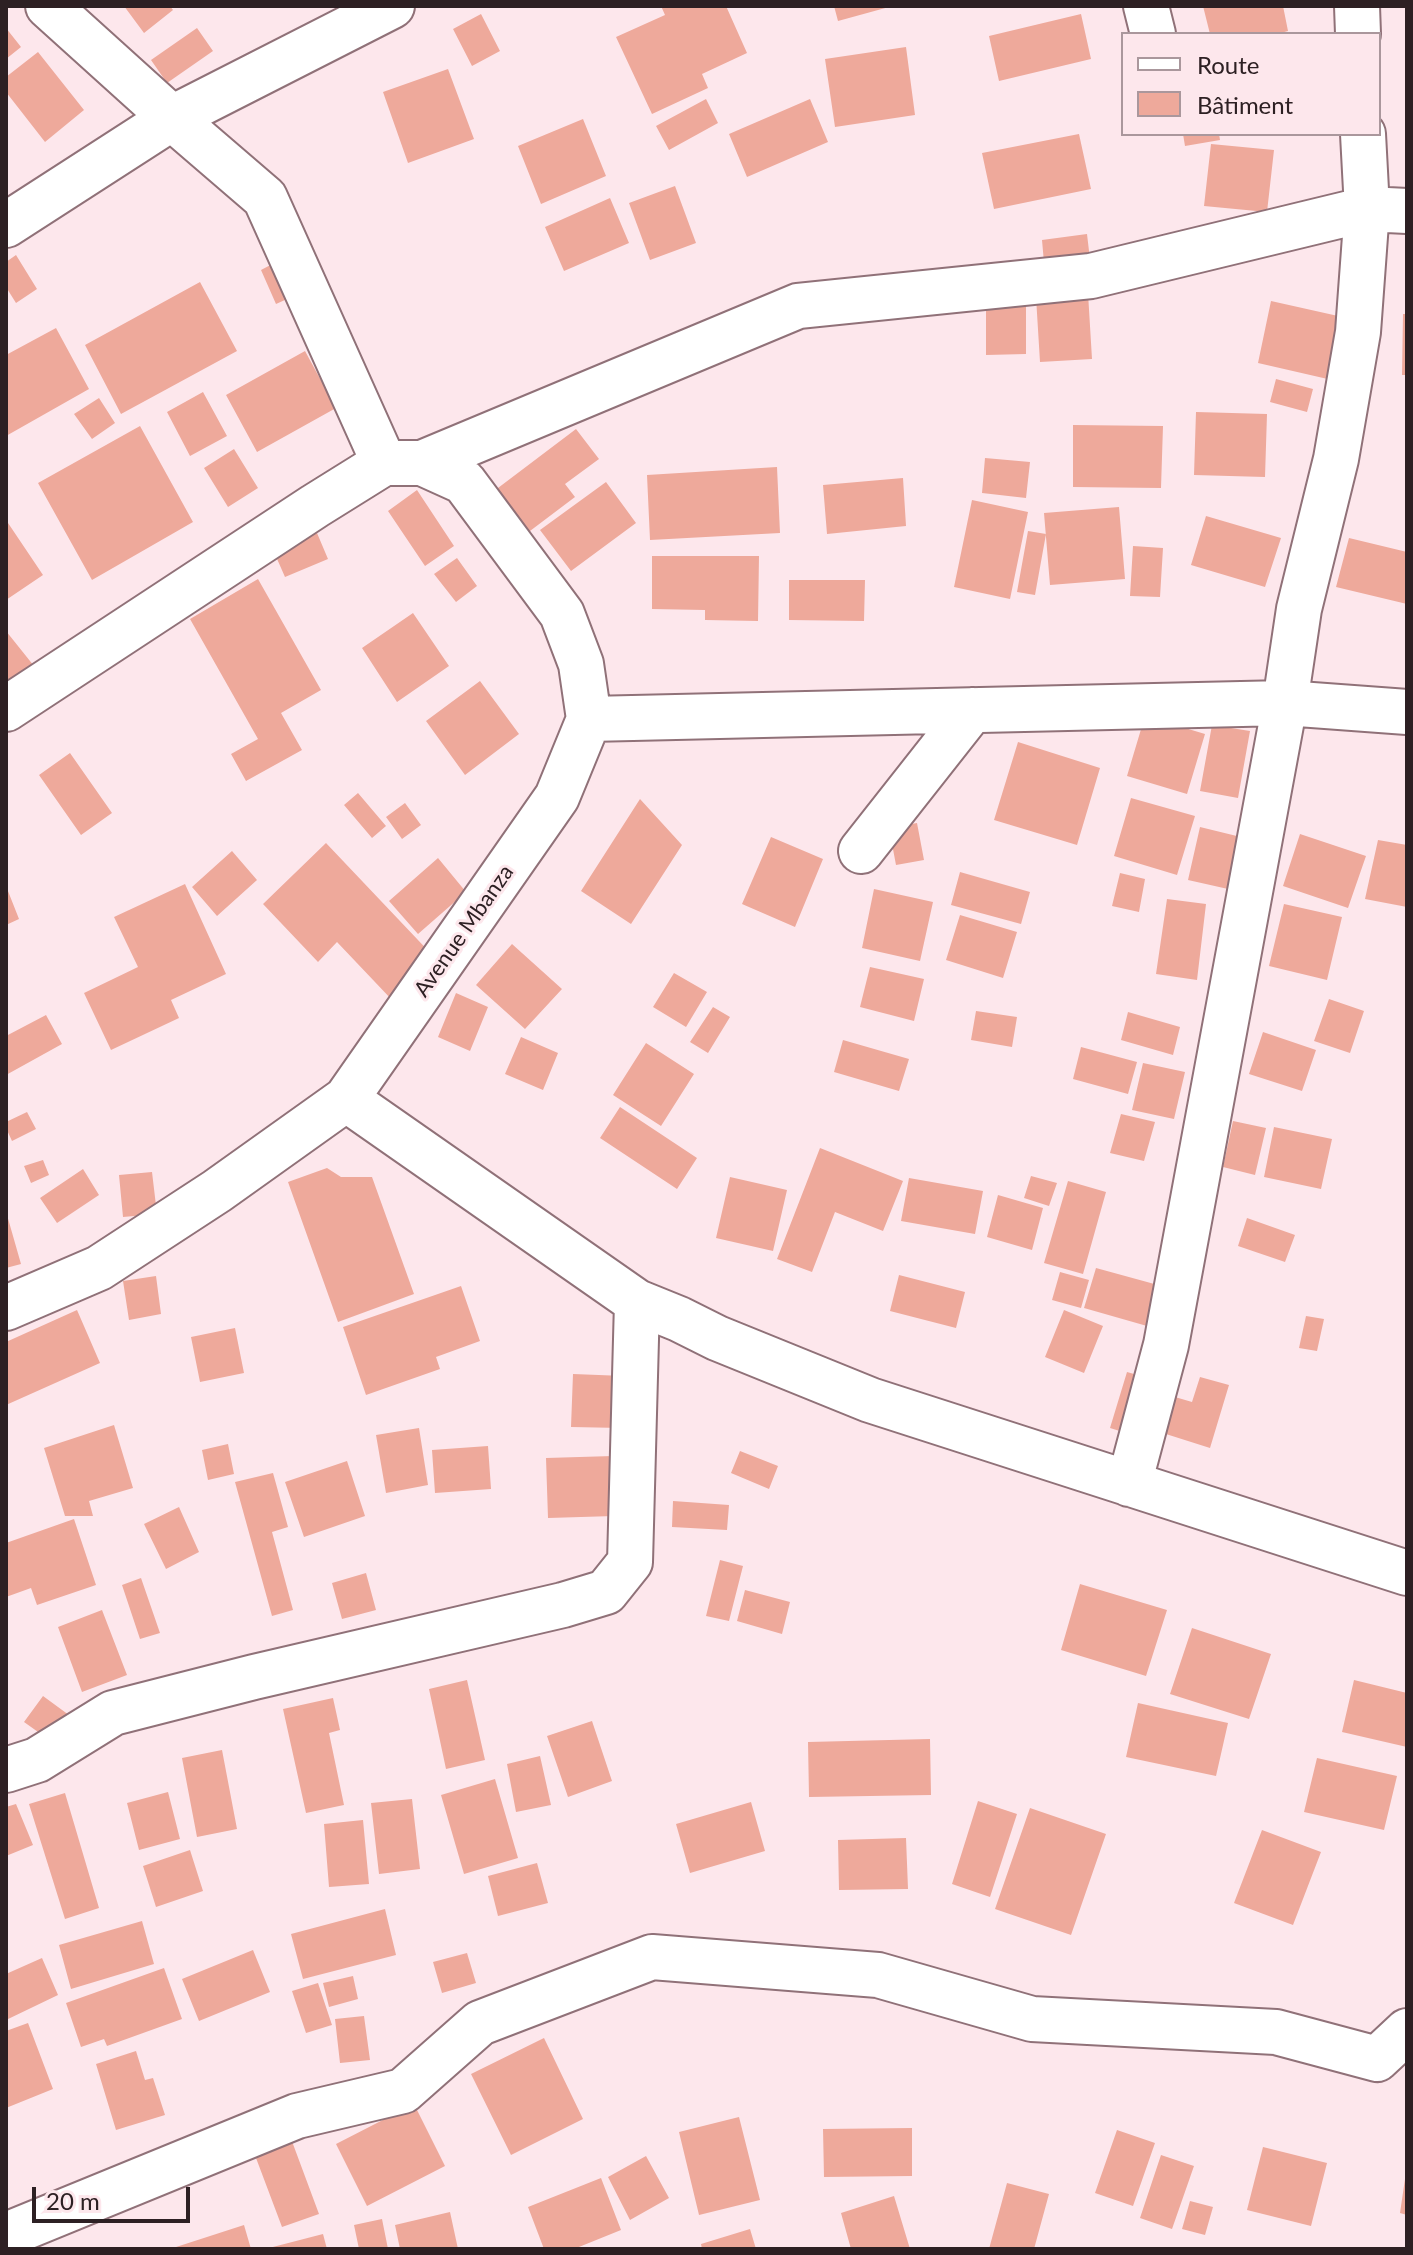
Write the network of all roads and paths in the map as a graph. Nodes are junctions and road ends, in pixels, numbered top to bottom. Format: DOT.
graph roads {
  1 [pos="48,6"];
  2 [pos="392,6"];
  3 [pos="1146,6"];
  4 [pos="1357,6"];
  5 [pos="1152,32"];
  6 [pos="1358,32"];
  7 [pos="172,118"];
  8 [pos="1364,136"];
  9 [pos="1387,210"];
  10 [pos="6,225"];
  11 [pos="403,463"];
  12 [pos="1285,703"];
  13 [pos="6,709"];
  14 [pos="972,710"];
  15 [pos="1407,712"];
  16 [pos="589,719"];
  17 [pos="861,851"];
  18 [pos="346,1099"];
  19 [pos="637,1302"];
  20 [pos="6,1308"];
  21 [pos="1129,1484"];
  22 [pos="1407,1573"];
  23 [pos="6,1770"];
  24 [pos="1407,2031"];
  25 [pos="6,2235"];
  1 -- 7 [label="street"];
  2 -- 7 [label="street"];
  3 -- 5 [label="street"];
  4 -- 6 [label="street"];
  7 -- 10 [label="street"];
  7 -- 11 [label="street"];
  8 -- 9 [label="street"];
  9 -- 11 [label="street"];
  9 -- 12 [label="street"];
  11 -- 13 [label="street"];
  11 -- 16 [label="street"];
  12 -- 14 [label="street"];
  12 -- 15 [label="street"];
  12 -- 21 [label="street"];
  14 -- 16 [label="street"];
  14 -- 17 [label="street"];
  16 -- 18 [label="street, Avenue Mbanza"];
  18 -- 19 [label="street"];
  18 -- 20 [label="street, Avenue Mbanza"];
  19 -- 21 [label="street"];
  19 -- 23 [label="street"];
  21 -- 22 [label="street"];
  24 -- 25 [label="street"];
}
